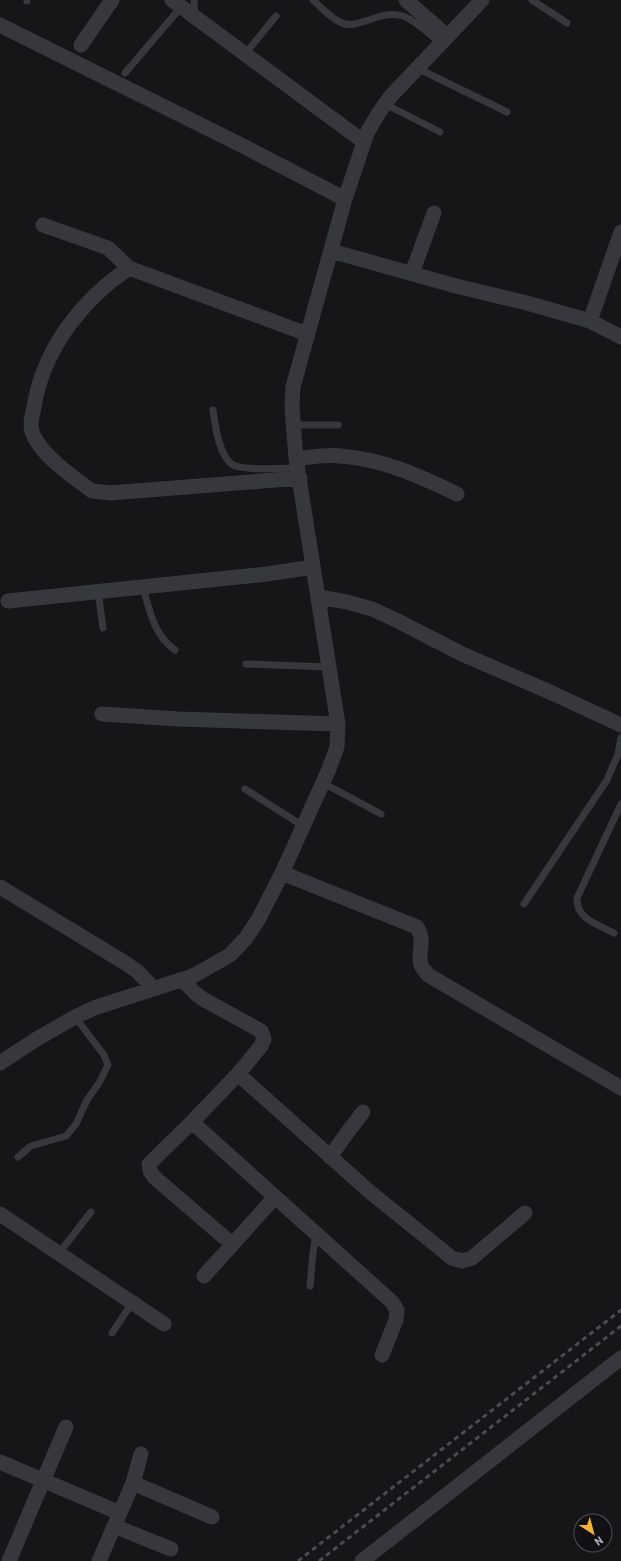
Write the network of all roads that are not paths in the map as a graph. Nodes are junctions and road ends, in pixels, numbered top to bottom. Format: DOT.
graph roads {
  1 [pos="112,0"];
  2 [pos="313,0"];
  3 [pos="406,0"];
  4 [pos="482,0"];
  5 [pos="532,0"];
  6 [pos="182,2"];
  7 [pos="276,16"];
  8 [pos="567,23"];
  9 [pos="0,25"];
  10 [pos="444,40"];
  11 [pos="81,45"];
  12 [pos="245,54"];
  13 [pos="418,68"];
  14 [pos="125,73"];
  15 [pos="385,104"];
  16 [pos="507,112"];
  17 [pos="440,132"];
  18 [pos="364,142"];
  19 [pos="345,199"];
  20 [pos="434,213"];
  21 [pos="43,225"];
  22 [pos="621,232"];
  23 [pos="331,251"];
  24 [pos="130,268"];
  25 [pos="412,273"];
  26 [pos="590,321"];
  27 [pos="307,334"];
  28 [pos="621,337"];
  29 [pos="213,410"];
  30 [pos="293,425"];
  31 [pos="338,426"];
  32 [pos="298,468"];
  33 [pos="456,494"];
  34 [pos="313,567"];
  35 [pos="143,586"];
  36 [pos="98,591"];
  37 [pos="319,596"];
  38 [pos="8,601"];
  39 [pos="103,628"];
  40 [pos="175,650"];
  41 [pos="246,664"];
  42 [pos="330,667"];
  43 [pos="102,714"];
  44 [pos="338,724"];
  45 [pos="621,725"];
  46 [pos="621,738"];
  47 [pos="323,783"];
  48 [pos="244,789"];
  49 [pos="621,804"];
  50 [pos="381,814"];
  51 [pos="303,826"];
  52 [pos="282,873"];
  53 [pos="0,888"];
  54 [pos="524,904"];
  55 [pos="614,933"];
  56 [pos="183,980"];
  57 [pos="154,989"];
  58 [pos="75,1017"];
  59 [pos="0,1063"];
  60 [pos="238,1074"];
  61 [pos="621,1088"];
  62 [pos="363,1112"];
  63 [pos="192,1122"];
  64 [pos="18,1157"];
  65 [pos="330,1157"];
  66 [pos="275,1198"];
  67 [pos="91,1212"];
  68 [pos="525,1213"];
  69 [pos="0,1214"];
  70 [pos="316,1235"];
  71 [pos="232,1244"];
  72 [pos="59,1253"];
  73 [pos="204,1276"];
  74 [pos="310,1286"];
  75 [pos="132,1302"];
  76 [pos="164,1324"];
  77 [pos="112,1333"];
  78 [pos="382,1355"];
  79 [pos="621,1358"];
  80 [pos="66,1427"];
  81 [pos="141,1454"];
  82 [pos="0,1462"];
  83 [pos="42,1480"];
  84 [pos="133,1483"];
  85 [pos="212,1517"];
  86 [pos="117,1520"];
  87 [pos="170,1549"];
  88 [pos="9,1561"];
  89 [pos="99,1561"];
  90 [pos="362,1561"];
  1 -- 11 [label="street"];
  2 -- 10 [label="lane"];
  3 -- 10 [label="street"];
  4 -- 10 [label="street"];
  5 -- 8 [label="lane"];
  6 -- 12 [label="street"];
  6 -- 14 [label="lane"];
  7 -- 12 [label="lane"];
  9 -- 19 [label="street"];
  10 -- 13 [label="street"];
  12 -- 18 [label="street"];
  13 -- 15 [label="street"];
  13 -- 16 [label="lane"];
  15 -- 17 [label="lane"];
  15 -- 18 [label="street"];
  18 -- 19 [label="street"];
  19 -- 23 [label="street"];
  20 -- 25 [label="street"];
  21 -- 24 [label="street"];
  22 -- 26 [label="street"];
  23 -- 25 [label="street"];
  23 -- 27 [label="street"];
  24 -- 27 [label="street"];
  24 -- 32 [label="street"];
  25 -- 26 [label="street"];
  26 -- 28 [label="street"];
  27 -- 30 [label="street"];
  29 -- 32 [label="lane"];
  30 -- 31 [label="lane"];
  30 -- 32 [label="street"];
  32 -- 33 [label="street"];
  32 -- 34 [label="street"];
  34 -- 35 [label="street"];
  34 -- 37 [label="street"];
  35 -- 36 [label="street"];
  35 -- 40 [label="lane"];
  36 -- 38 [label="street"];
  36 -- 39 [label="lane"];
  37 -- 42 [label="street"];
  37 -- 45 [label="street"];
  41 -- 42 [label="lane"];
  42 -- 44 [label="street"];
  43 -- 44 [label="street"];
  44 -- 47 [label="street"];
  46 -- 54 [label="lane"];
  47 -- 50 [label="lane"];
  47 -- 51 [label="street"];
  48 -- 51 [label="lane"];
  49 -- 55 [label="lane"];
  51 -- 52 [label="street"];
  52 -- 56 [label="street"];
  52 -- 61 [label="street"];
  53 -- 57 [label="street"];
  56 -- 57 [label="street"];
  56 -- 60 [label="street"];
  57 -- 58 [label="street"];
  58 -- 59 [label="street"];
  58 -- 64 [label="lane"];
  60 -- 63 [label="street"];
  60 -- 65 [label="street"];
  62 -- 65 [label="street"];
  63 -- 66 [label="street"];
  63 -- 71 [label="street"];
  65 -- 68 [label="street"];
  66 -- 70 [label="street"];
  66 -- 71 [label="street"];
  67 -- 72 [label="lane"];
  69 -- 72 [label="street"];
  70 -- 74 [label="lane"];
  70 -- 78 [label="street"];
  71 -- 73 [label="street"];
  72 -- 75 [label="street"];
  75 -- 76 [label="street"];
  75 -- 77 [label="lane"];
  79 -- 90 [label="street"];
  80 -- 83 [label="street"];
  81 -- 84 [label="street"];
  82 -- 83 [label="street"];
  83 -- 86 [label="street"];
  83 -- 88 [label="street"];
  84 -- 85 [label="street"];
  84 -- 86 [label="street"];
  86 -- 87 [label="street"];
  86 -- 89 [label="street"];
}
